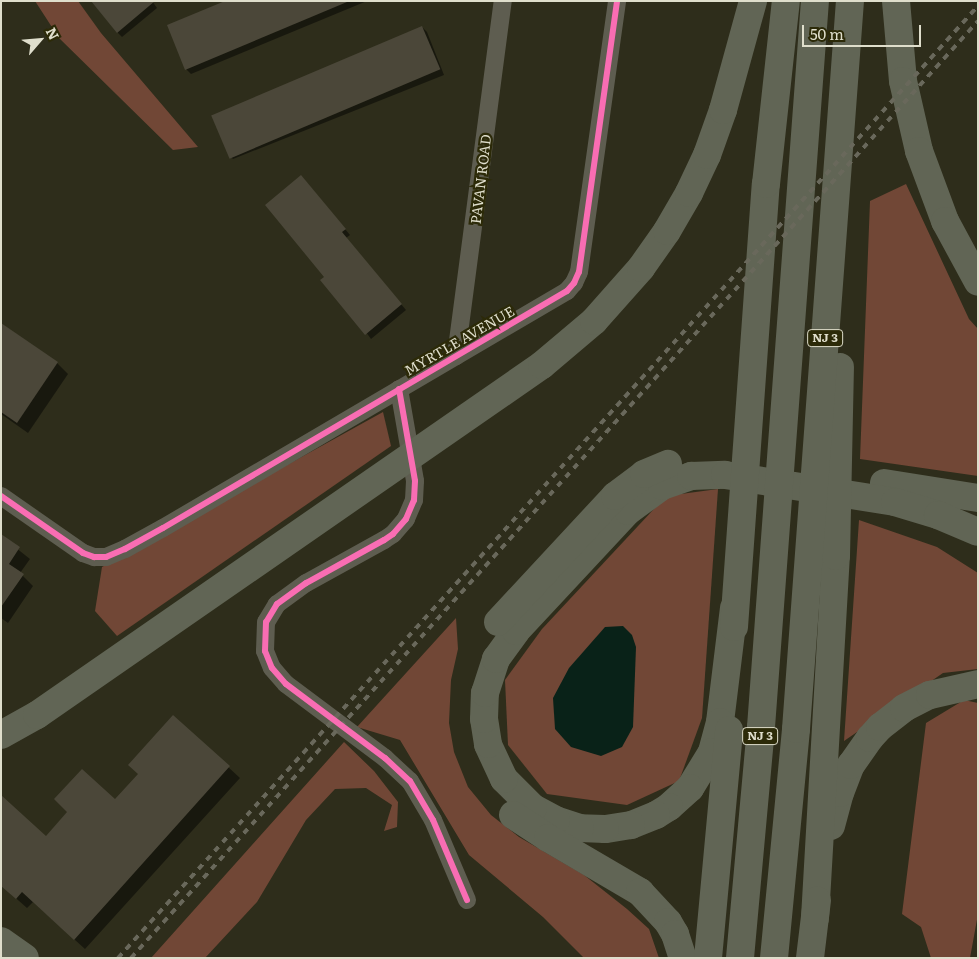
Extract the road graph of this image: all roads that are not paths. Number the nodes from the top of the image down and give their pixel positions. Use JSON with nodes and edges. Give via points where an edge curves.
{"nodes":[{"id":1,"x":503,"y":1,"type":"edge"},
{"id":2,"x":617,"y":1,"type":"edge"},
{"id":3,"x":753,"y":1,"type":"edge"},
{"id":4,"x":786,"y":1,"type":"edge"},
{"id":5,"x":815,"y":1,"type":"edge"},
{"id":6,"x":850,"y":1,"type":"edge"},
{"id":7,"x":896,"y":1,"type":"edge"},
{"id":8,"x":978,"y":282,"type":"edge"},
{"id":9,"x":456,"y":356,"type":"junction"},
{"id":10,"x":399,"y":389,"type":"junction"},
{"id":11,"x":1,"y":496,"type":"edge"},
{"id":12,"x":975,"y":497,"type":"edge"},
{"id":13,"x":824,"y":520,"type":"junction"},
{"id":14,"x":978,"y":532,"type":"edge"},
{"id":15,"x":734,"y":608,"type":"junction"},
{"id":16,"x":978,"y":684,"type":"edge"},
{"id":17,"x":1,"y":734,"type":"edge"},
{"id":18,"x":467,"y":900,"type":"dead end"},
{"id":19,"x":815,"y":918,"type":"junction"},
{"id":20,"x":1,"y":942,"type":"edge"},
{"id":21,"x":25,"y":958,"type":"edge"},
{"id":22,"x":683,"y":958,"type":"edge"},
{"id":23,"x":708,"y":958,"type":"edge"},
{"id":24,"x":740,"y":958,"type":"edge"},
{"id":25,"x":774,"y":958,"type":"edge"},
{"id":26,"x":810,"y":958,"type":"edge"}],
"edges":[{"from":1,"to":9,"type":"street","name":"PAVAN ROAD"},
{"from":2,"to":9,"type":"street","name":"MYRTLE AVENUE","via":[[579,272],[574,283],[550,302]]},
{"from":3,"to":17,"type":"highway","via":[[723,110],[689,193],[655,249],[594,321],[560,352],[37,716]]},
{"from":4,"to":15,"type":"highway","via":[[766,184]]},
{"from":5,"to":24,"type":"highway","number":"NJ 3","via":[[759,756]]},
{"from":6,"to":13,"type":"highway","number":"NJ 3","via":[[833,236]]},
{"from":7,"to":8,"type":"highway","via":[[900,61],[912,124],[945,221]]},
{"from":9,"to":10,"type":"street","name":"MYRTLE AVENUE"},
{"from":10,"to":11,"type":"street","name":"MYRTLE AVENUE","via":[[163,528],[106,557],[83,553]]},
{"from":10,"to":18,"type":"street","via":[[414,471],[414,500],[406,519],[384,540],[306,583],[277,604],[266,622],[265,651],[272,668],[286,684],[385,758],[410,781],[434,820]]},
{"from":12,"to":22,"type":"highway","via":[[727,458],[677,461],[644,474],[615,496],[486,638],[470,677],[465,719],[470,748],[489,789],[522,822],[640,892],[668,922]]},
{"from":13,"to":19,"type":"highway"},
{"from":13,"to":25,"type":"highway","number":"NJ 3","via":[[796,729]]},
{"from":14,"to":15,"type":"highway","via":[[895,502],[744,478],[702,475],[662,486],[624,515],[516,631],[496,659],[485,693],[484,719],[490,750],[504,779],[533,808],[580,828],[631,825],[669,807],[690,788],[712,752],[720,722]]},
{"from":15,"to":23,"type":"highway","via":[[730,724]]},
{"from":16,"to":19,"type":"highway","via":[[944,690],[916,701],[880,726],[860,750],[844,780],[834,814],[821,871]]},
{"from":19,"to":26,"type":"highway"},
{"from":20,"to":21,"type":"highway"}]}
